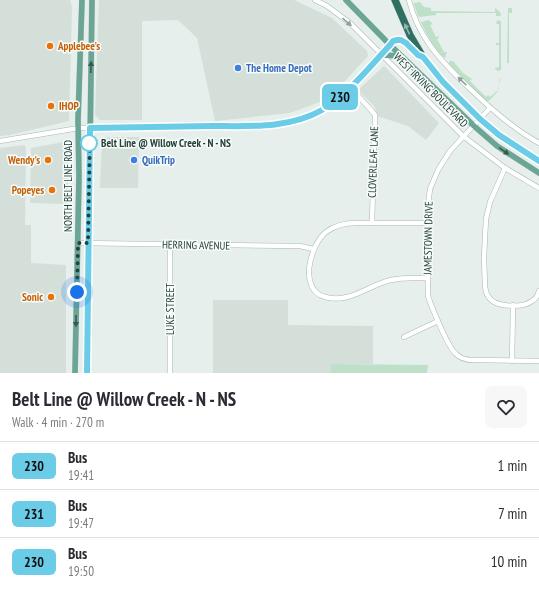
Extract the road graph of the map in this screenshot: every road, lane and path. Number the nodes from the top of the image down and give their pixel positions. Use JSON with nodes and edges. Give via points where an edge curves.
{"nodes":[{"id":1,"x":82,"y":0,"type":"edge"},
{"id":2,"x":92,"y":0,"type":"edge"},
{"id":3,"x":315,"y":0,"type":"edge"},
{"id":4,"x":346,"y":0,"type":"edge"},
{"id":5,"x":395,"y":0,"type":"edge"},
{"id":6,"x":410,"y":0,"type":"edge"},
{"id":7,"x":390,"y":45,"type":"junction"},
{"id":8,"x":381,"y":55,"type":"junction"},
{"id":9,"x":402,"y":57,"type":"junction"},
{"id":10,"x":423,"y":57,"type":"junction"},
{"id":11,"x":350,"y":87,"type":"junction"},
{"id":12,"x":490,"y":108,"type":"junction"},
{"id":13,"x":480,"y":119,"type":"junction"},
{"id":14,"x":474,"y":126,"type":"junction"},
{"id":15,"x":79,"y":128,"type":"junction"},
{"id":16,"x":90,"y":128,"type":"junction"},
{"id":17,"x":463,"y":136,"type":"junction"},
{"id":18,"x":0,"y":142,"type":"edge"},
{"id":19,"x":539,"y":143,"type":"edge"},
{"id":20,"x":539,"y":161,"type":"edge"},
{"id":21,"x":505,"y":168,"type":"junction"},
{"id":22,"x":539,"y":173,"type":"edge"},
{"id":23,"x":539,"y":188,"type":"edge"},
{"id":24,"x":372,"y":223,"type":"junction"},
{"id":25,"x":427,"y":223,"type":"junction"},
{"id":26,"x":78,"y":243,"type":"junction"},
{"id":27,"x":88,"y":243,"type":"junction"},
{"id":28,"x":170,"y":245,"type":"junction"},
{"id":29,"x":313,"y":249,"type":"junction"},
{"id":30,"x":428,"y":278,"type":"junction"},
{"id":31,"x":539,"y":291,"type":"edge"},
{"id":32,"x":512,"y":305,"type":"junction"},
{"id":33,"x":438,"y":321,"type":"junction"},
{"id":34,"x":404,"y":337,"type":"dead end"},
{"id":35,"x":512,"y":361,"type":"junction"},
{"id":36,"x":539,"y":361,"type":"edge"},
{"id":37,"x":75,"y":373,"type":"edge"},
{"id":38,"x":87,"y":373,"type":"edge"},
{"id":39,"x":170,"y":373,"type":"edge"}],
"edges":[{"from":1,"to":15,"type":"main road","name":"NORTH BELT LINE ROAD"},
{"from":16,"to":2,"type":"main road","name":"NORTH BELT LINE ROAD","one_way":true},
{"from":3,"to":8,"type":"street","name":"WEST IRVING BOULEVARD","one_way":true,"via":[[350,23]]},
{"from":4,"to":7,"type":"main road","name":"WEST IRVING BOULEVARD"},
{"from":10,"to":5,"type":"highway","one_way":true},
{"from":12,"to":6,"type":"street","one_way":true,"via":[[433,50],[415,18]]},
{"from":7,"to":8,"type":"street"},
{"from":7,"to":9,"type":"main road","name":"WEST IRVING BOULEVARD"},
{"from":7,"to":10,"type":"main road","name":"WEST IRVING BOULEVARD","via":[[393,41],[401,40]]},
{"from":8,"to":9,"type":"main road"},
{"from":8,"to":11,"type":"street"},
{"from":8,"to":17,"type":"street","name":"WEST IRVING BOULEVARD"},
{"from":9,"to":14,"type":"main road","name":"WEST IRVING BOULEVARD"},
{"from":10,"to":13,"type":"main road","name":"WEST IRVING BOULEVARD","via":[[443,82]]},
{"from":11,"to":16,"type":"street","via":[[322,110],[284,124]]},
{"from":11,"to":24,"type":"street","name":"CLOVERLEAF LANE","via":[[374,115]]},
{"from":12,"to":13,"type":"street","name":"JAMESTOWN DRIVE"},
{"from":12,"to":19,"type":"street"},
{"from":13,"to":14,"type":"street","name":"JAMESTOWN DRIVE"},
{"from":13,"to":20,"type":"main road","name":"WEST IRVING BOULEVARD","via":[[499,135]]},
{"from":14,"to":17,"type":"street","name":"JAMESTOWN DRIVE"},
{"from":14,"to":22,"type":"main road","name":"WEST IRVING BOULEVARD","one_way":true,"via":[[503,151]]},
{"from":15,"to":16,"type":"street"},
{"from":15,"to":18,"type":"street"},
{"from":15,"to":26,"type":"main road","name":"NORTH BELT LINE ROAD"},
{"from":16,"to":27,"type":"main road","name":"NORTH BELT LINE ROAD"},
{"from":17,"to":21,"type":"street","name":"WEST IRVING BOULEVARD"},
{"from":17,"to":25,"type":"street","name":"JAMESTOWN DRIVE","via":[[442,162],[433,182],[428,199]]},
{"from":21,"to":23,"type":"street","name":"WEST IRVING BOULEVARD"},
{"from":21,"to":32,"type":"street","via":[[490,202],[486,219],[485,287],[488,297],[494,302]]},
{"from":24,"to":25,"type":"street"},
{"from":24,"to":29,"type":"street","via":[[347,223],[332,228],[322,236]]},
{"from":25,"to":30,"type":"street","name":"JAMESTOWN DRIVE"},
{"from":26,"to":27,"type":"street","name":"HERRING AVENUE"},
{"from":26,"to":37,"type":"main road","name":"NORTH BELT LINE ROAD","one_way":true},
{"from":27,"to":28,"type":"street","name":"HERRING AVENUE"},
{"from":27,"to":38,"type":"main road","name":"NORTH BELT LINE ROAD"},
{"from":28,"to":29,"type":"street","name":"HERRING AVENUE","via":[[300,246]]},
{"from":28,"to":39,"type":"street","name":"LUKE STREET"},
{"from":29,"to":30,"type":"street","via":[[310,281],[315,291],[326,297],[352,296],[391,280]]},
{"from":30,"to":33,"type":"street","name":"JAMESTOWN DRIVE","via":[[428,296]]},
{"from":31,"to":32,"type":"street","via":[[531,302]]},
{"from":32,"to":35,"type":"street"},
{"from":33,"to":34,"type":"street"},
{"from":33,"to":35,"type":"street","name":"JAMESTOWN DRIVE","via":[[452,350],[460,357]]},
{"from":35,"to":36,"type":"street"}]}
